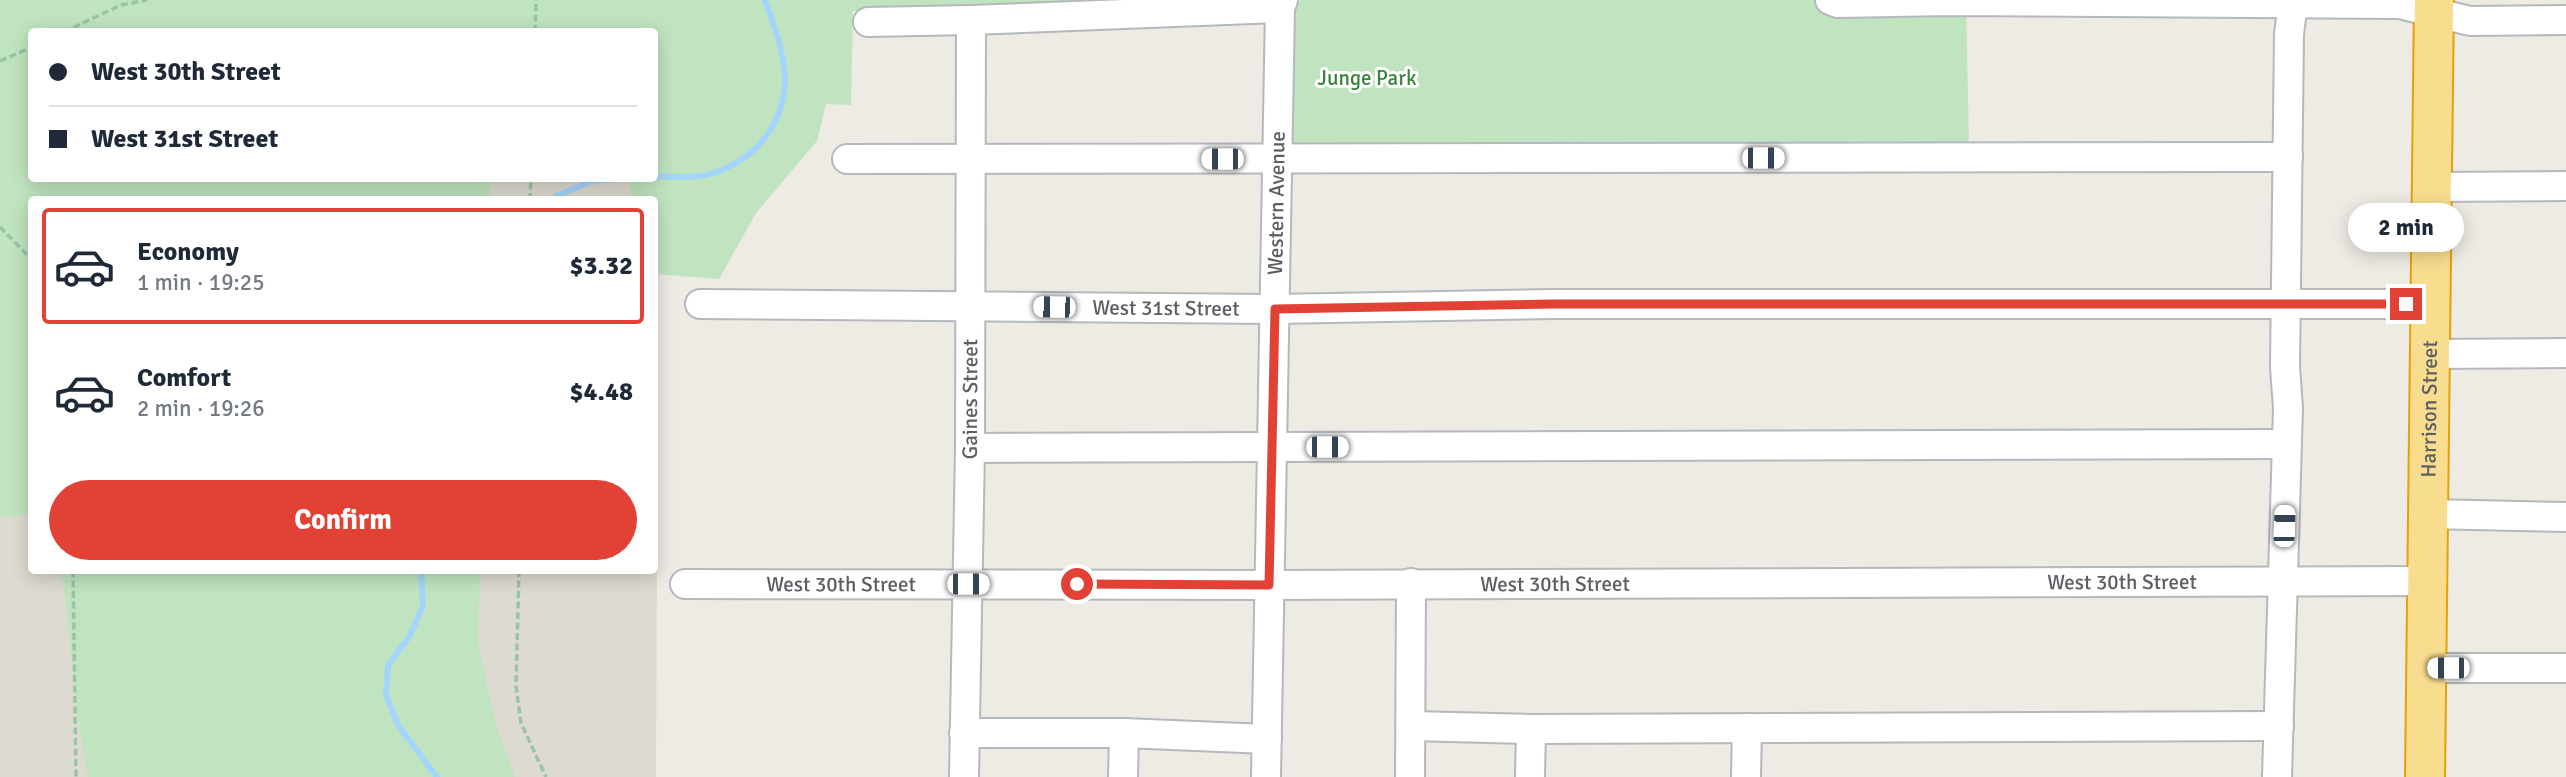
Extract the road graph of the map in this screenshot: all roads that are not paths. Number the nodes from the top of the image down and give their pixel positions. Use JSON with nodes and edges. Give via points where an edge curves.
{"nodes":[{"id":1,"x":1830,"y":0,"type":"edge"},
{"id":2,"x":1948,"y":1,"type":"edge"},
{"id":3,"x":2293,"y":2,"type":"junction"},
{"id":4,"x":1282,"y":4,"type":"edge"},
{"id":5,"x":2433,"y":6,"type":"edge"},
{"id":6,"x":971,"y":20,"type":"junction"},
{"id":7,"x":2566,"y":20,"type":"edge"},
{"id":8,"x":868,"y":22,"type":"dead end"},
{"id":9,"x":2288,"y":157,"type":"junction"},
{"id":10,"x":1277,"y":158,"type":"junction"},
{"id":11,"x":846,"y":159,"type":"dead end"},
{"id":12,"x":971,"y":160,"type":"junction"},
{"id":13,"x":2566,"y":186,"type":"edge"},
{"id":14,"x":2431,"y":187,"type":"junction"},
{"id":15,"x":700,"y":304,"type":"dead end"},
{"id":16,"x":2286,"y":304,"type":"junction"},
{"id":17,"x":2430,"y":304,"type":"junction"},
{"id":18,"x":971,"y":306,"type":"junction"},
{"id":19,"x":1275,"y":309,"type":"junction"},
{"id":20,"x":2566,"y":353,"type":"edge"},
{"id":21,"x":2429,"y":354,"type":"junction"},
{"id":22,"x":2287,"y":444,"type":"junction"},
{"id":23,"x":970,"y":448,"type":"junction"},
{"id":24,"x":1272,"y":448,"type":"junction"},
{"id":25,"x":2427,"y":514,"type":"junction"},
{"id":26,"x":2566,"y":517,"type":"edge"},
{"id":27,"x":2283,"y":580,"type":"junction"},
{"id":28,"x":2426,"y":581,"type":"junction"},
{"id":29,"x":1411,"y":583,"type":"junction"},
{"id":30,"x":685,"y":584,"type":"dead end"},
{"id":31,"x":968,"y":584,"type":"junction"},
{"id":32,"x":1269,"y":585,"type":"junction"},
{"id":33,"x":2424,"y":668,"type":"junction"},
{"id":34,"x":2566,"y":668,"type":"edge"},
{"id":35,"x":1411,"y":726,"type":"junction"},
{"id":36,"x":2279,"y":726,"type":"junction"},
{"id":37,"x":1747,"y":728,"type":"junction"},
{"id":38,"x":1531,"y":729,"type":"junction"},
{"id":39,"x":964,"y":733,"type":"junction"},
{"id":40,"x":1124,"y":733,"type":"junction"},
{"id":41,"x":1267,"y":739,"type":"junction"},
{"id":42,"x":964,"y":777,"type":"edge"},
{"id":43,"x":1123,"y":777,"type":"edge"},
{"id":44,"x":1266,"y":777,"type":"edge"},
{"id":45,"x":1410,"y":777,"type":"edge"},
{"id":46,"x":1530,"y":777,"type":"edge"},
{"id":47,"x":1746,"y":777,"type":"edge"},
{"id":48,"x":2277,"y":777,"type":"edge"},
{"id":49,"x":2425,"y":777,"type":"edge"}],
"edges":[{"from":1,"to":2,"type":"street","via":[[1837,4]]},
{"from":2,"to":3,"type":"street"},
{"from":3,"to":5,"type":"street"},
{"from":3,"to":9,"type":"street"},
{"from":4,"to":6,"type":"street"},
{"from":4,"to":10,"type":"street","name":"Western Avenue"},
{"from":5,"to":7,"type":"street","via":[[2470,21]]},
{"from":5,"to":14,"type":"highway","name":"Harrison Street"},
{"from":6,"to":8,"type":"street"},
{"from":6,"to":12,"type":"street","name":"Gaines Street"},
{"from":9,"to":10,"type":"street"},
{"from":9,"to":16,"type":"street"},
{"from":10,"to":12,"type":"street"},
{"from":10,"to":19,"type":"street","name":"Western Avenue"},
{"from":11,"to":12,"type":"street"},
{"from":12,"to":18,"type":"street","name":"Gaines Street"},
{"from":13,"to":14,"type":"street"},
{"from":14,"to":17,"type":"highway","name":"Harrison Street"},
{"from":15,"to":18,"type":"street","name":"West 31st Street"},
{"from":16,"to":17,"type":"street","name":"West 31st Street"},
{"from":16,"to":19,"type":"street","name":"West 31st Street","via":[[1553,304]]},
{"from":16,"to":22,"type":"street"},
{"from":17,"to":21,"type":"highway","name":"Harrison Street"},
{"from":18,"to":19,"type":"street","name":"West 31st Street"},
{"from":18,"to":23,"type":"street","name":"Gaines Street"},
{"from":19,"to":24,"type":"street","name":"Western Avenue"},
{"from":20,"to":21,"type":"street"},
{"from":21,"to":25,"type":"highway","name":"Harrison Street"},
{"from":22,"to":24,"type":"street"},
{"from":22,"to":27,"type":"street"},
{"from":23,"to":24,"type":"street"},
{"from":23,"to":31,"type":"street","name":"Gaines Street"},
{"from":24,"to":32,"type":"street","name":"Western Avenue"},
{"from":25,"to":26,"type":"street"},
{"from":25,"to":28,"type":"highway","name":"Harrison Street"},
{"from":27,"to":28,"type":"street","name":"West 30th Street"},
{"from":27,"to":29,"type":"street","name":"West 30th Street"},
{"from":27,"to":36,"type":"street"},
{"from":28,"to":33,"type":"highway","name":"Harrison Street"},
{"from":29,"to":32,"type":"street","name":"West 30th Street"},
{"from":29,"to":35,"type":"street"},
{"from":30,"to":31,"type":"street","name":"West 30th Street"},
{"from":31,"to":32,"type":"street","name":"West 30th Street"},
{"from":31,"to":39,"type":"street","name":"Gaines Street"},
{"from":32,"to":41,"type":"street","name":"Western Avenue"},
{"from":33,"to":34,"type":"street"},
{"from":33,"to":49,"type":"highway","name":"Harrison Street"},
{"from":35,"to":38,"type":"street"},
{"from":35,"to":45,"type":"street"},
{"from":36,"to":37,"type":"street"},
{"from":36,"to":48,"type":"street"},
{"from":37,"to":38,"type":"street"},
{"from":37,"to":47,"type":"street"},
{"from":38,"to":46,"type":"street"},
{"from":39,"to":40,"type":"street"},
{"from":39,"to":42,"type":"street","name":"Gaines Street"},
{"from":40,"to":41,"type":"street"},
{"from":40,"to":43,"type":"street"},
{"from":41,"to":44,"type":"street","name":"Western Avenue"}]}
